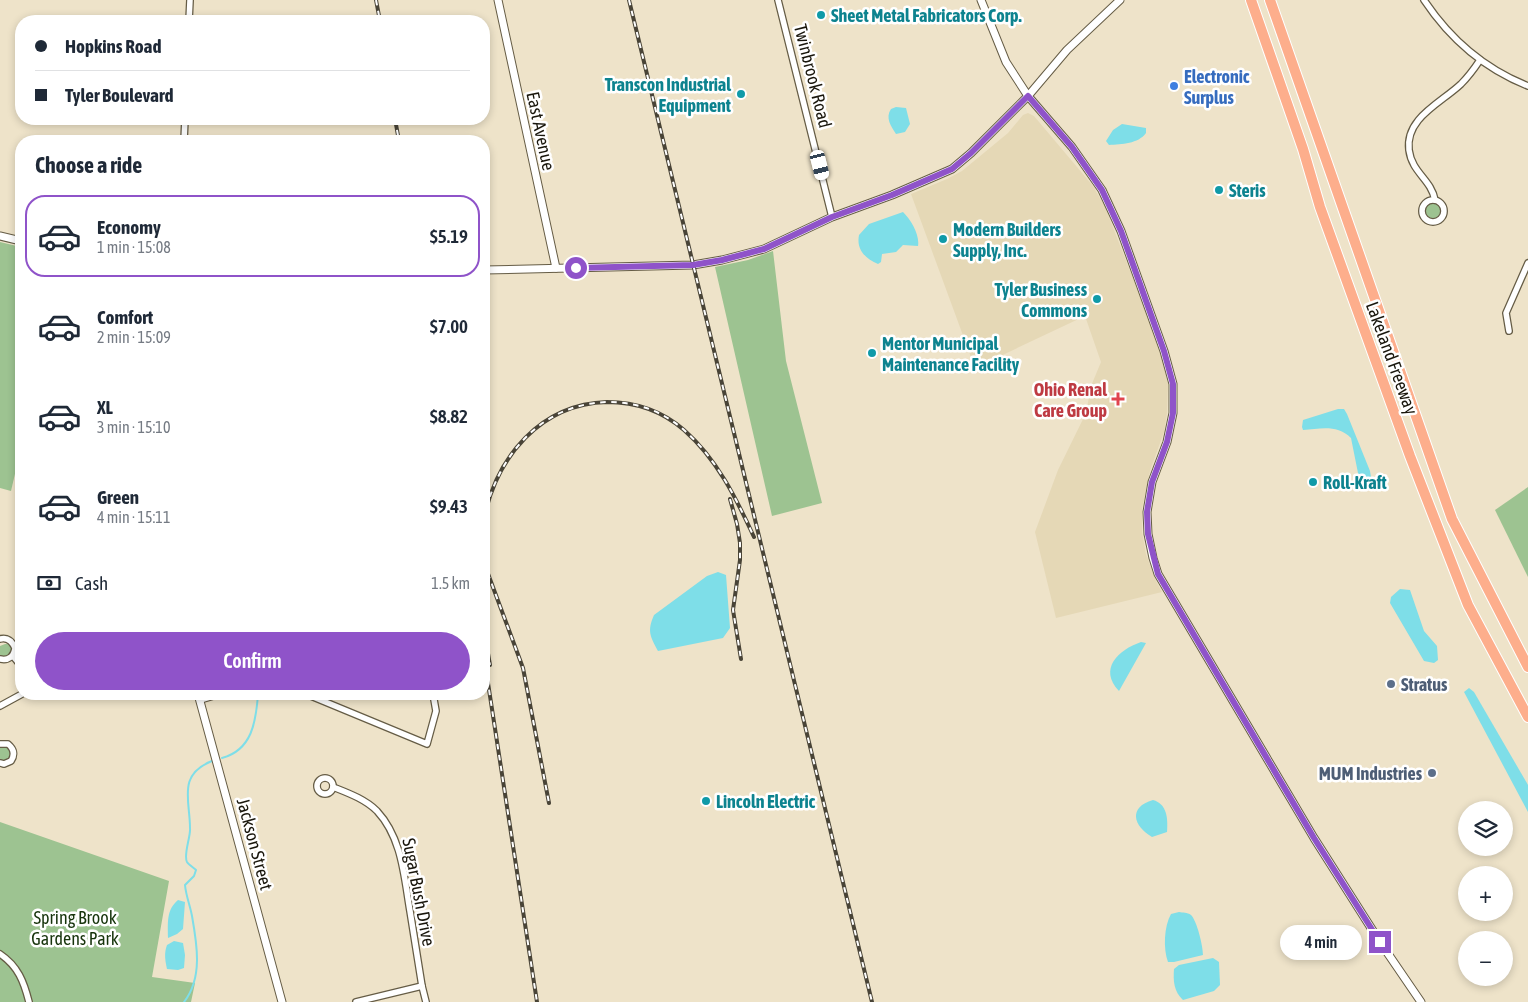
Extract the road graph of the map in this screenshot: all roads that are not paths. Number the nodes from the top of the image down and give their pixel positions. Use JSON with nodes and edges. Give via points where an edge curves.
{"nodes":[{"id":1,"x":190,"y":0,"type":"edge"},
{"id":2,"x":498,"y":0,"type":"edge"},
{"id":3,"x":778,"y":0,"type":"edge"},
{"id":4,"x":981,"y":0,"type":"edge"},
{"id":5,"x":1120,"y":0,"type":"edge"},
{"id":6,"x":1251,"y":0,"type":"edge"},
{"id":7,"x":1270,"y":0,"type":"edge"},
{"id":8,"x":1424,"y":0,"type":"edge"},
{"id":9,"x":189,"y":15,"type":"edge"},
{"id":10,"x":1480,"y":60,"type":"junction"},
{"id":11,"x":1528,"y":86,"type":"edge"},
{"id":12,"x":1028,"y":96,"type":"junction"},
{"id":13,"x":1435,"y":200,"type":"dead end"},
{"id":14,"x":832,"y":217,"type":"junction"},
{"id":15,"x":0,"y":236,"type":"edge"},
{"id":16,"x":15,"y":240,"type":"edge"},
{"id":17,"x":1528,"y":263,"type":"edge"},
{"id":18,"x":556,"y":268,"type":"junction"},
{"id":19,"x":490,"y":270,"type":"edge"},
{"id":20,"x":1509,"y":331,"type":"dead end"},
{"id":21,"x":0,"y":639,"type":"edge"},
{"id":22,"x":13,"y":656,"type":"junction"},
{"id":23,"x":15,"y":658,"type":"edge"},
{"id":24,"x":0,"y":660,"type":"edge"},
{"id":25,"x":1528,"y":667,"type":"edge"},
{"id":26,"x":15,"y":698,"type":"edge"},
{"id":27,"x":200,"y":700,"type":"edge"},
{"id":28,"x":321,"y":700,"type":"edge"},
{"id":29,"x":434,"y":700,"type":"edge"},
{"id":30,"x":0,"y":706,"type":"edge"},
{"id":31,"x":1528,"y":717,"type":"edge"},
{"id":32,"x":0,"y":744,"type":"edge"},
{"id":33,"x":0,"y":763,"type":"edge"},
{"id":34,"x":333,"y":787,"type":"dead end"},
{"id":35,"x":0,"y":954,"type":"edge"},
{"id":36,"x":422,"y":986,"type":"junction"},
{"id":37,"x":29,"y":1002,"type":"edge"},
{"id":38,"x":282,"y":1002,"type":"edge"},
{"id":39,"x":356,"y":1002,"type":"edge"},
{"id":40,"x":426,"y":1002,"type":"edge"},
{"id":41,"x":1422,"y":1002,"type":"edge"}],
"edges":[{"from":1,"to":9,"type":"street"},
{"from":2,"to":18,"type":"street","name":"East Avenue"},
{"from":3,"to":14,"type":"street","name":"Twinbrook Road"},
{"from":4,"to":12,"type":"street","via":[[1006,62]]},
{"from":5,"to":12,"type":"street","via":[[1066,50]]},
{"from":6,"to":31,"type":"highway","name":"Lakeland Freeway","via":[[1320,207],[1410,456],[1468,605]]},
{"from":7,"to":25,"type":"highway","name":"Lakeland Freeway","via":[[1452,519]]},
{"from":8,"to":10,"type":"street","via":[[1449,34]]},
{"from":10,"to":11,"type":"street"},
{"from":10,"to":13,"type":"street","via":[[1460,85],[1424,114],[1412,130],[1409,143],[1412,162],[1430,185]]},
{"from":12,"to":14,"type":"street","via":[[952,169]]},
{"from":12,"to":41,"type":"street","via":[[1072,147],[1102,190],[1121,231],[1173,384],[1173,413],[1167,442],[1152,482],[1147,512],[1148,534],[1158,574],[1314,838]]},
{"from":14,"to":18,"type":"street","via":[[764,249],[722,260],[693,265]]},
{"from":15,"to":16,"type":"street"},
{"from":17,"to":20,"type":"street","via":[[1506,314]]},
{"from":18,"to":19,"type":"street"},
{"from":21,"to":22,"type":"street","via":[[6,638],[13,643]]},
{"from":22,"to":23,"type":"street"},
{"from":22,"to":24,"type":"street"},
{"from":26,"to":30,"type":"street"},
{"from":27,"to":38,"type":"street","name":"Jackson Street"},
{"from":28,"to":29,"type":"street","via":[[427,744],[436,711]]},
{"from":32,"to":33,"type":"street","via":[[8,744],[14,754],[8,763]]},
{"from":34,"to":36,"type":"street","name":"Sugar Bush Drive","via":[[370,805],[394,836],[402,860]]},
{"from":35,"to":37,"type":"street","via":[[19,972]]},
{"from":36,"to":39,"type":"street"},
{"from":36,"to":40,"type":"street","name":"Sugar Bush Drive"}]}
